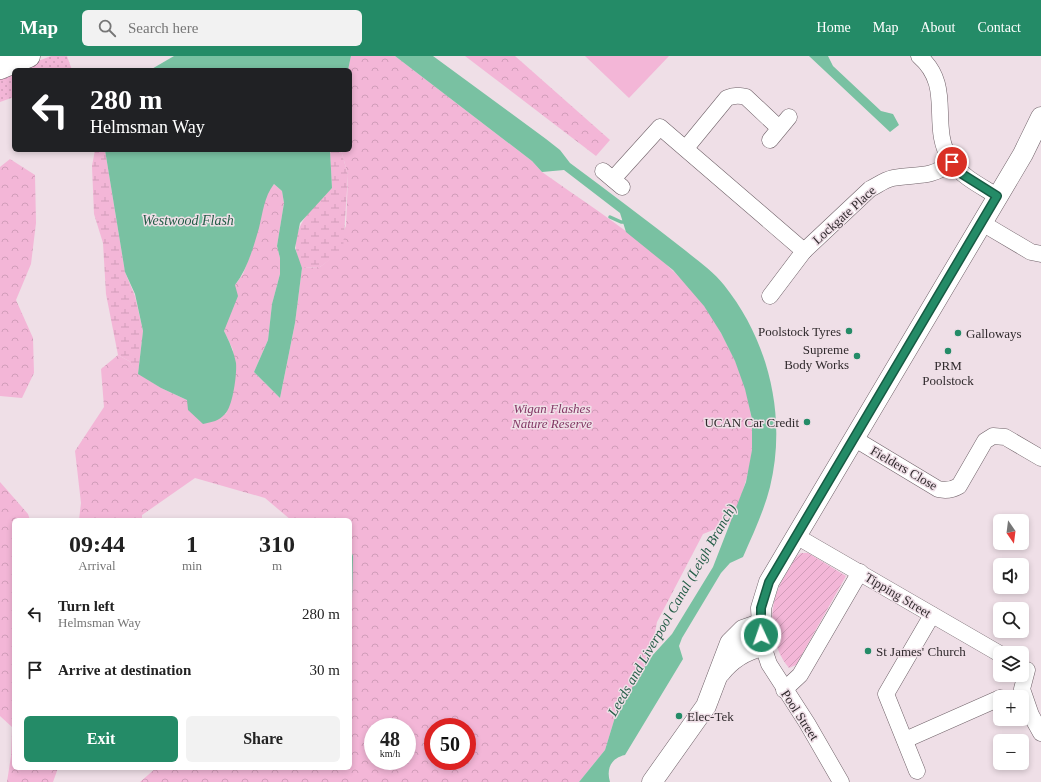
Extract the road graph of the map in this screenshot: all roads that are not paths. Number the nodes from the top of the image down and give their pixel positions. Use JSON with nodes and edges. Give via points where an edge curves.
{"nodes":[{"id":1,"x":29,"y":56,"type":"edge"},
{"id":2,"x":919,"y":56,"type":"edge"},
{"id":3,"x":0,"y":68,"type":"edge"},
{"id":4,"x":1041,"y":117,"type":"edge"},
{"id":5,"x":779,"y":128,"type":"dead end"},
{"id":6,"x":686,"y":148,"type":"junction"},
{"id":7,"x":952,"y":162,"type":"junction"},
{"id":8,"x":613,"y":179,"type":"dead end"},
{"id":9,"x":997,"y":196,"type":"junction"},
{"id":10,"x":982,"y":223,"type":"junction"},
{"id":11,"x":804,"y":251,"type":"junction"},
{"id":12,"x":1041,"y":254,"type":"edge"},
{"id":13,"x":770,"y":296,"type":"dead end"},
{"id":14,"x":855,"y":439,"type":"junction"},
{"id":15,"x":1041,"y":458,"type":"edge"},
{"id":16,"x":796,"y":536,"type":"junction"},
{"id":17,"x":860,"y":572,"type":"junction"},
{"id":18,"x":932,"y":615,"type":"junction"},
{"id":19,"x":760,"y":624,"type":"junction"},
{"id":20,"x":763,"y":646,"type":"junction"},
{"id":21,"x":993,"y":650,"type":"edge"},
{"id":22,"x":1030,"y":670,"type":"edge"},
{"id":23,"x":720,"y":673,"type":"junction"},
{"id":24,"x":784,"y":690,"type":"junction"},
{"id":25,"x":993,"y":701,"type":"edge"},
{"id":26,"x":1041,"y":733,"type":"edge"},
{"id":27,"x":905,"y":740,"type":"junction"},
{"id":28,"x":917,"y":771,"type":"dead end"},
{"id":29,"x":652,"y":782,"type":"edge"},
{"id":30,"x":841,"y":782,"type":"edge"}],
"edges":[{"from":1,"to":3,"type":"highway"},
{"from":2,"to":7,"type":"street","via":[[933,71],[937,81],[943,142]]},
{"from":4,"to":9,"type":"main road","via":[[1023,154]]},
{"from":5,"to":6,"type":"street","via":[[746,97],[732,96],[727,98]]},
{"from":6,"to":8,"type":"street","name":"Lockgate Place","via":[[655,122]]},
{"from":6,"to":11,"type":"street","name":"Lockgate Place"},
{"from":7,"to":9,"type":"street","via":[[962,174]]},
{"from":7,"to":11,"type":"street","name":"Lockgate Place","via":[[933,174],[883,181]]},
{"from":9,"to":10,"type":"main road"},
{"from":10,"to":12,"type":"street","via":[[1031,252]]},
{"from":10,"to":14,"type":"main road"},
{"from":11,"to":13,"type":"street","name":"Lockgate Place"},
{"from":14,"to":15,"type":"street","name":"Fielders Close","via":[[944,490],[959,486],[985,441],[993,436],[1005,437]]},
{"from":14,"to":16,"type":"main road"},
{"from":16,"to":17,"type":"street","name":"Tipping Street"},
{"from":16,"to":19,"type":"main road","via":[[765,590]]},
{"from":17,"to":18,"type":"street","name":"Tipping Street"},
{"from":17,"to":24,"type":"street","via":[[800,675]]},
{"from":18,"to":21,"type":"street","name":"Tipping Street"},
{"from":18,"to":27,"type":"street","via":[[886,694]]},
{"from":19,"to":20,"type":"main road"},
{"from":19,"to":23,"type":"main road","via":[[742,630],[730,643]]},
{"from":20,"to":23,"type":"main road","via":[[748,650],[733,659]]},
{"from":20,"to":24,"type":"street","name":"Pool Street","via":[[768,664]]},
{"from":22,"to":26,"type":"street","via":[[1022,689],[1031,715]]},
{"from":23,"to":29,"type":"main road","via":[[699,717]]},
{"from":24,"to":30,"type":"street","name":"Pool Street"},
{"from":25,"to":27,"type":"street"},
{"from":27,"to":28,"type":"street"}]}
